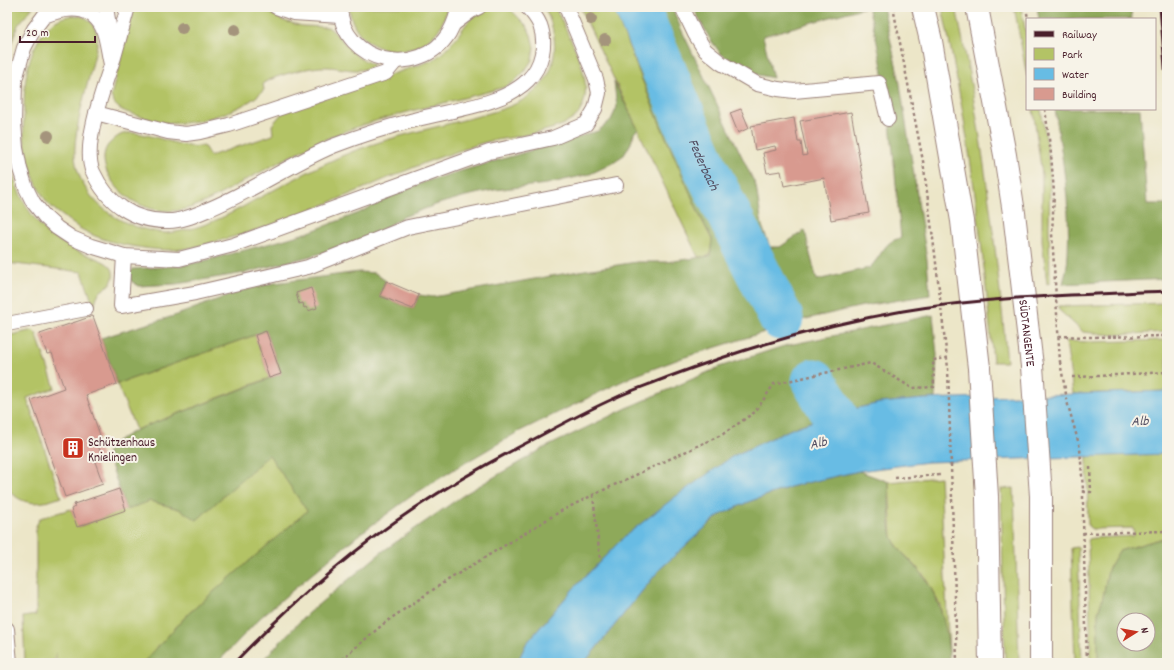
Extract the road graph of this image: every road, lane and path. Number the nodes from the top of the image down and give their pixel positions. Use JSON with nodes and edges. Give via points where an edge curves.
{"nodes":[{"id":1,"x":106,"y":7,"type":"edge"},
{"id":2,"x":121,"y":7,"type":"edge"},
{"id":3,"x":128,"y":7,"type":"edge"},
{"id":4,"x":276,"y":7,"type":"edge"},
{"id":5,"x":458,"y":7,"type":"edge"},
{"id":6,"x":479,"y":7,"type":"edge"},
{"id":7,"x":527,"y":7,"type":"edge"},
{"id":8,"x":566,"y":7,"type":"edge"},
{"id":9,"x":682,"y":7,"type":"edge"},
{"id":10,"x":893,"y":7,"type":"edge"},
{"id":11,"x":923,"y":7,"type":"edge"},
{"id":12,"x":977,"y":7,"type":"edge"},
{"id":13,"x":1026,"y":7,"type":"edge"},
{"id":14,"x":48,"y":11,"type":"edge"},
{"id":15,"x":341,"y":12,"type":"edge"},
{"id":16,"x":1028,"y":18,"type":"edge"},
{"id":17,"x":455,"y":23,"type":"junction"},
{"id":18,"x":122,"y":29,"type":"junction"},
{"id":19,"x":396,"y":61,"type":"junction"},
{"id":20,"x":111,"y":64,"type":"junction"},
{"id":21,"x":1045,"y":110,"type":"edge"},
{"id":22,"x":96,"y":113,"type":"junction"},
{"id":23,"x":888,"y":119,"type":"dead end"},
{"id":24,"x":616,"y":185,"type":"dead end"},
{"id":25,"x":124,"y":256,"type":"junction"},
{"id":26,"x":86,"y":309,"type":"dead end"},
{"id":27,"x":7,"y":324,"type":"edge"},
{"id":28,"x":1059,"y":336,"type":"junction"},
{"id":29,"x":1165,"y":336,"type":"edge"},
{"id":30,"x":1167,"y":341,"type":"edge"},
{"id":31,"x":947,"y":358,"type":"junction"},
{"id":32,"x":1167,"y":372,"type":"edge"},
{"id":33,"x":1072,"y":377,"type":"dead end"},
{"id":34,"x":1090,"y":467,"type":"dead end"},
{"id":35,"x":940,"y":475,"type":"dead end"},
{"id":36,"x":895,"y":478,"type":"dead end"},
{"id":37,"x":1083,"y":491,"type":"junction"},
{"id":38,"x":593,"y":495,"type":"junction"},
{"id":39,"x":1167,"y":531,"type":"edge"},
{"id":40,"x":1083,"y":533,"type":"junction"},
{"id":41,"x":600,"y":559,"type":"dead end"},
{"id":42,"x":7,"y":629,"type":"edge"},
{"id":43,"x":10,"y":663,"type":"edge"},
{"id":44,"x":337,"y":663,"type":"edge"},
{"id":45,"x":957,"y":663,"type":"edge"},
{"id":46,"x":990,"y":663,"type":"edge"},
{"id":47,"x":1041,"y":663,"type":"edge"},
{"id":48,"x":1087,"y":663,"type":"edge"}],
"edges":[{"from":1,"to":20,"type":"lane","via":[[111,31]]},
{"from":2,"to":18,"type":"lane"},
{"from":3,"to":18,"type":"lane"},
{"from":4,"to":15,"type":"lane","via":[[293,13]]},
{"from":5,"to":17,"type":"lane"},
{"from":6,"to":17,"type":"lane"},
{"from":7,"to":22,"type":"lane","via":[[540,25],[543,48],[535,71],[518,89],[499,98],[415,120],[332,147],[224,203],[171,221],[150,220],[124,210],[106,193],[92,170],[90,156],[90,140]]},
{"from":8,"to":25,"type":"lane","via":[[596,79],[599,93],[595,109],[586,124],[553,138],[489,152],[233,245],[179,259]]},
{"from":9,"to":23,"type":"lane","via":[[705,50],[721,63],[757,84],[794,90],[879,84]]},
{"from":10,"to":31,"type":"path","via":[[923,161]]},
{"from":11,"to":46,"type":"highway","bridge":true,"via":[[962,221],[979,368],[987,497]]},
{"from":12,"to":47,"type":"highway","name":"SÜDTANGENTE","bridge":true,"via":[[1014,213],[1032,366],[1041,496]]},
{"from":13,"to":16,"type":"path"},
{"from":14,"to":20,"type":"lane","via":[[66,9],[87,11],[94,15],[103,28]]},
{"from":14,"to":25,"type":"lane","via":[[34,28],[24,48],[15,80],[14,129],[20,169],[33,202],[57,228],[91,246]]},
{"from":15,"to":19,"type":"lane","via":[[348,32],[356,43],[382,59]]},
{"from":17,"to":19,"type":"lane","via":[[436,48],[412,60]]},
{"from":18,"to":20,"type":"lane"},
{"from":19,"to":22,"type":"lane","via":[[386,73],[229,125],[200,132],[168,132]]},
{"from":20,"to":22,"type":"lane"},
{"from":21,"to":28,"type":"path","via":[[1054,193],[1052,234]]},
{"from":24,"to":25,"type":"lane","via":[[408,227],[308,267],[121,306]]},
{"from":26,"to":27,"type":"lane"},
{"from":28,"to":29,"type":"path"},
{"from":28,"to":37,"type":"path","bridge":true,"via":[[1060,362],[1068,405],[1080,448]]},
{"from":29,"to":30,"type":"path"},
{"from":31,"to":38,"type":"path","via":[[933,360],[934,387],[912,388],[871,363],[774,384],[755,412],[723,434]]},
{"from":31,"to":45,"type":"path","bridge":true},
{"from":32,"to":33,"type":"path"},
{"from":34,"to":37,"type":"path","via":[[1091,492]]},
{"from":35,"to":36,"type":"path"},
{"from":37,"to":40,"type":"path"},
{"from":38,"to":41,"type":"path"},
{"from":38,"to":44,"type":"path","via":[[561,511],[443,583],[387,622]]},
{"from":39,"to":40,"type":"path"},
{"from":40,"to":48,"type":"path"},
{"from":42,"to":43,"type":"lane"}]}
